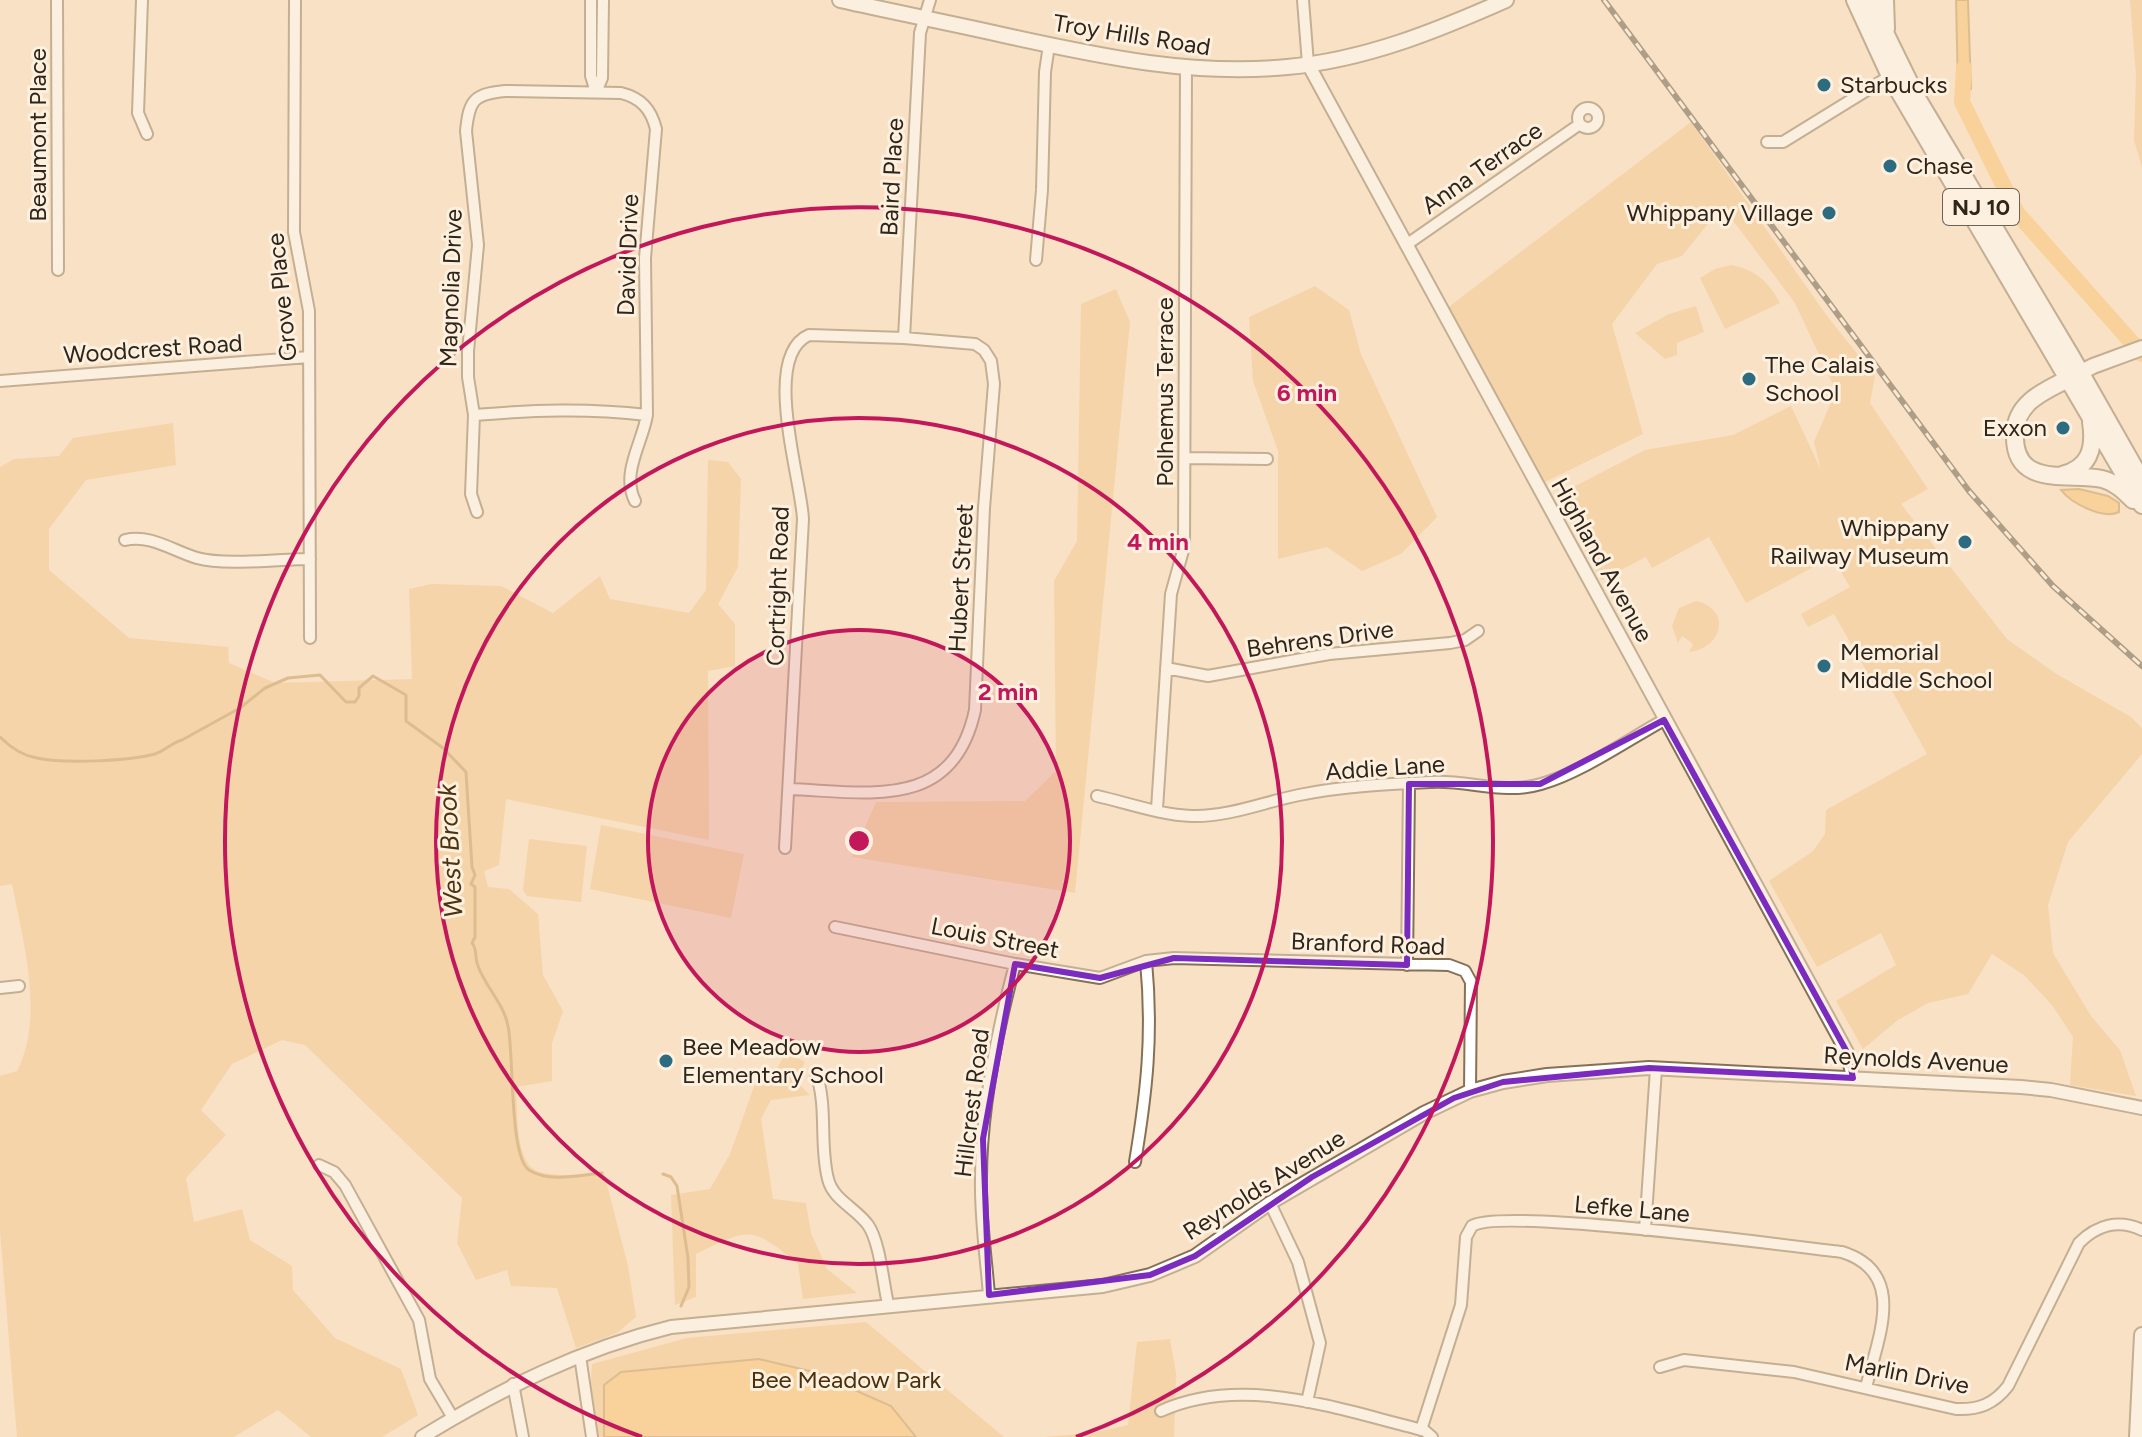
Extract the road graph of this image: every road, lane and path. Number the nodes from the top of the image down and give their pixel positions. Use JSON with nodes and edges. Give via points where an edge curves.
{"nodes":[{"id":1,"x":57,"y":0,"type":"edge"},
{"id":2,"x":142,"y":0,"type":"edge"},
{"id":3,"x":295,"y":0,"type":"edge"},
{"id":4,"x":591,"y":0,"type":"edge"},
{"id":5,"x":603,"y":0,"type":"edge"},
{"id":6,"x":840,"y":0,"type":"edge"},
{"id":7,"x":930,"y":0,"type":"edge"},
{"id":8,"x":1303,"y":0,"type":"edge"},
{"id":9,"x":1506,"y":0,"type":"edge"},
{"id":10,"x":1855,"y":0,"type":"edge"},
{"id":11,"x":1869,"y":0,"type":"edge"},
{"id":12,"x":1885,"y":0,"type":"edge"},
{"id":13,"x":925,"y":18,"type":"junction"},
{"id":14,"x":1888,"y":38,"type":"junction"},
{"id":15,"x":1049,"y":45,"type":"junction"},
{"id":16,"x":1308,"y":64,"type":"junction"},
{"id":17,"x":1186,"y":69,"type":"junction"},
{"id":18,"x":1890,"y":76,"type":"junction"},
{"id":19,"x":552,"y":92,"type":"joint"},
{"id":20,"x":596,"y":92,"type":"junction"},
{"id":21,"x":1580,"y":124,"type":"dead end"},
{"id":22,"x":147,"y":134,"type":"dead end"},
{"id":23,"x":1767,"y":142,"type":"dead end"},
{"id":24,"x":1406,"y":245,"type":"junction"},
{"id":25,"x":1036,"y":260,"type":"dead end"},
{"id":26,"x":58,"y":270,"type":"dead end"},
{"id":27,"x":904,"y":338,"type":"junction"},
{"id":28,"x":2142,"y":348,"type":"edge"},
{"id":29,"x":309,"y":357,"type":"junction"},
{"id":30,"x":2074,"y":376,"type":"junction"},
{"id":31,"x":0,"y":381,"type":"edge"},
{"id":32,"x":474,"y":415,"type":"junction"},
{"id":33,"x":647,"y":415,"type":"junction"},
{"id":34,"x":2091,"y":417,"type":"junction"},
{"id":35,"x":1185,"y":458,"type":"junction"},
{"id":36,"x":1267,"y":459,"type":"dead end"},
{"id":37,"x":2055,"y":477,"type":"junction"},
{"id":38,"x":2142,"y":481,"type":"edge"},
{"id":39,"x":635,"y":501,"type":"dead end"},
{"id":40,"x":2142,"y":508,"type":"edge"},
{"id":41,"x":477,"y":512,"type":"dead end"},
{"id":42,"x":125,"y":540,"type":"dead end"},
{"id":43,"x":310,"y":559,"type":"junction"},
{"id":44,"x":1478,"y":631,"type":"dead end"},
{"id":45,"x":310,"y":638,"type":"dead end"},
{"id":46,"x":1166,"y":668,"type":"junction"},
{"id":47,"x":1664,"y":720,"type":"junction"},
{"id":48,"x":1409,"y":784,"type":"junction"},
{"id":49,"x":789,"y":789,"type":"junction"},
{"id":50,"x":1097,"y":796,"type":"dead end"},
{"id":51,"x":1157,"y":809,"type":"junction"},
{"id":52,"x":785,"y":848,"type":"dead end"},
{"id":53,"x":835,"y":927,"type":"dead end"},
{"id":54,"x":1146,"y":961,"type":"junction"},
{"id":55,"x":1015,"y":964,"type":"junction"},
{"id":56,"x":1407,"y":965,"type":"junction"},
{"id":57,"x":19,"y":986,"type":"dead end"},
{"id":58,"x":0,"y":988,"type":"edge"},
{"id":59,"x":1656,"y":1069,"type":"junction"},
{"id":60,"x":816,"y":1073,"type":"dead end"},
{"id":61,"x":1853,"y":1078,"type":"junction"},
{"id":62,"x":1470,"y":1091,"type":"junction"},
{"id":63,"x":2142,"y":1108,"type":"edge"},
{"id":64,"x":1135,"y":1162,"type":"dead end"},
{"id":65,"x":319,"y":1165,"type":"dead end"},
{"id":66,"x":1270,"y":1203,"type":"junction"},
{"id":67,"x":1645,"y":1230,"type":"junction"},
{"id":68,"x":2142,"y":1230,"type":"edge"},
{"id":69,"x":989,"y":1295,"type":"junction"},
{"id":70,"x":888,"y":1304,"type":"junction"},
{"id":71,"x":2142,"y":1335,"type":"edge"},
{"id":72,"x":580,"y":1356,"type":"junction"},
{"id":73,"x":1660,"y":1367,"type":"dead end"},
{"id":74,"x":513,"y":1384,"type":"junction"},
{"id":75,"x":1866,"y":1388,"type":"junction"},
{"id":76,"x":1307,"y":1402,"type":"junction"},
{"id":77,"x":1161,"y":1411,"type":"dead end"},
{"id":78,"x":453,"y":1418,"type":"junction"},
{"id":79,"x":1421,"y":1430,"type":"junction"},
{"id":80,"x":422,"y":1437,"type":"edge"},
{"id":81,"x":523,"y":1437,"type":"edge"},
{"id":82,"x":592,"y":1437,"type":"edge"},
{"id":83,"x":1432,"y":1437,"type":"edge"},
{"id":84,"x":2137,"y":1437,"type":"edge"}],
"edges":[{"from":1,"to":26,"type":"street","name":"Beaumont Place"},
{"from":2,"to":22,"type":"street","via":[[138,113]]},
{"from":3,"to":29,"type":"street","name":"Grove Place","via":[[294,232],[309,311]]},
{"from":4,"to":20,"type":"street","via":[[591,76]]},
{"from":5,"to":20,"type":"street","via":[[602,78]]},
{"from":6,"to":13,"type":"main road","name":"Troy Hills Road"},
{"from":7,"to":13,"type":"street","name":"Baird Place"},
{"from":8,"to":16,"type":"street"},
{"from":9,"to":16,"type":"main road","name":"Troy Hills Road","via":[[1431,33]]},
{"from":10,"to":18,"type":"main road","number":"NJ 10"},
{"from":11,"to":14,"type":"main road","number":"NJ 10"},
{"from":12,"to":14,"type":"main road"},
{"from":13,"to":15,"type":"main road","name":"Troy Hills Road"},
{"from":13,"to":27,"type":"street","name":"Baird Place","via":[[920,33]]},
{"from":14,"to":30,"type":"main road","number":"NJ 10"},
{"from":15,"to":17,"type":"main road","name":"Troy Hills Road"},
{"from":15,"to":25,"type":"street"},
{"from":16,"to":17,"type":"main road","name":"Troy Hills Road"},
{"from":16,"to":24,"type":"street","name":"Highland Avenue"},
{"from":17,"to":35,"type":"street","name":"Polhemus Terrace"},
{"from":18,"to":23,"type":"street","via":[[1783,142]]},
{"from":18,"to":30,"type":"main road","number":"NJ 10","via":[[2046,341]]},
{"from":19,"to":20,"type":"street","name":"David Drive"},
{"from":19,"to":32,"type":"street","name":"Magnolia Drive","via":[[489,92],[472,101],[468,112],[478,245],[468,351]]},
{"from":20,"to":33,"type":"street","name":"David Drive","via":[[637,99],[650,111],[656,129],[645,258]]},
{"from":21,"to":24,"type":"street","name":"Anna Terrace"},
{"from":24,"to":47,"type":"street","name":"Highland Avenue"},
{"from":27,"to":49,"type":"street","name":"Cortright Road","via":[[809,335],[789,356],[786,422],[803,519]]},
{"from":27,"to":49,"type":"street","name":"Hubert Street","via":[[975,344],[989,356],[994,373],[970,733],[947,769],[916,787],[869,793]]},
{"from":28,"to":30,"type":"main road"},
{"from":29,"to":31,"type":"street","name":"Woodcrest Road"},
{"from":29,"to":43,"type":"street","name":"Grove Place"},
{"from":30,"to":34,"type":"main road","number":"NJ 10"},
{"from":30,"to":37,"type":"main road","via":[[2029,401],[2016,421],[2015,439],[2023,462],[2034,472]]},
{"from":30,"to":38,"type":"main road","number":"NJ 10"},
{"from":32,"to":33,"type":"street","via":[[561,409]]},
{"from":32,"to":41,"type":"street","via":[[471,494]]},
{"from":33,"to":39,"type":"street","name":"David Drive","via":[[629,479]]},
{"from":34,"to":37,"type":"main road","via":[[2094,441],[2088,458]]},
{"from":34,"to":40,"type":"main road","number":"NJ 10"},
{"from":35,"to":36,"type":"street"},
{"from":35,"to":46,"type":"street","name":"Polhemus Terrace","via":[[1184,547],[1171,594]]},
{"from":37,"to":40,"type":"main road","via":[[2102,479]]},
{"from":42,"to":43,"type":"street","via":[[138,537],[214,560]]},
{"from":43,"to":45,"type":"street","name":"Grove Place"},
{"from":44,"to":46,"type":"street","name":"Behrens Drive","via":[[1465,640],[1329,654],[1208,676]]},
{"from":46,"to":51,"type":"street","name":"Polhemus Terrace"},
{"from":47,"to":48,"type":"street","name":"Addie Lane","via":[[1540,784],[1513,789],[1450,781]]},
{"from":47,"to":61,"type":"street","name":"Highland Avenue","via":[[1848,1054]]},
{"from":48,"to":51,"type":"street","name":"Addie Lane","via":[[1310,793],[1208,816]]},
{"from":48,"to":56,"type":"street"},
{"from":49,"to":52,"type":"street","name":"Cortright Road"},
{"from":50,"to":51,"type":"street","name":"Addie Lane"},
{"from":53,"to":55,"type":"street","name":"Louis Street"},
{"from":54,"to":55,"type":"street","name":"Louis Street","via":[[1100,978]]},
{"from":54,"to":56,"type":"street","name":"Branford Road"},
{"from":54,"to":64,"type":"street","via":[[1151,1015],[1148,1072]]},
{"from":55,"to":69,"type":"street","name":"Hillcrest Road","via":[[983,1139]]},
{"from":56,"to":62,"type":"street","name":"Branford Road","via":[[1449,965],[1470,976]]},
{"from":57,"to":58,"type":"street"},
{"from":59,"to":61,"type":"street","name":"Reynolds Avenue"},
{"from":59,"to":62,"type":"street","name":"Reynolds Avenue","via":[[1547,1075]]},
{"from":59,"to":67,"type":"street"},
{"from":60,"to":70,"type":"street","via":[[827,1177],[834,1193],[871,1230]]},
{"from":61,"to":63,"type":"street","name":"Reynolds Avenue","via":[[2051,1090]]},
{"from":62,"to":66,"type":"street","name":"Reynolds Avenue"},
{"from":65,"to":78,"type":"street","via":[[345,1185],[414,1309],[430,1379]]},
{"from":66,"to":69,"type":"street","name":"Reynolds Avenue","via":[[1195,1256],[1150,1275],[1103,1286]]},
{"from":66,"to":76,"type":"street","via":[[1298,1262],[1320,1343]]},
{"from":67,"to":75,"type":"street","name":"Lefke Lane","via":[[1842,1252],[1864,1262],[1885,1297]]},
{"from":67,"to":79,"type":"street","name":"Lefke Lane","via":[[1554,1222],[1487,1221],[1472,1226],[1466,1237],[1461,1305]]},
{"from":68,"to":75,"type":"street","name":"Marlin Drive","via":[[2110,1225],[2079,1243],[2012,1380],[1991,1403],[1956,1409]]},
{"from":69,"to":70,"type":"street","name":"Reynolds Avenue"},
{"from":70,"to":72,"type":"street","name":"Reynolds Avenue","via":[[671,1327]]},
{"from":71,"to":84,"type":"main road"},
{"from":72,"to":74,"type":"street","name":"Reynolds Avenue"},
{"from":72,"to":82,"type":"street"},
{"from":73,"to":75,"type":"street","name":"Marlin Drive","via":[[1684,1360],[1794,1372]]},
{"from":74,"to":78,"type":"street","name":"Reynolds Avenue"},
{"from":74,"to":81,"type":"street"},
{"from":76,"to":77,"type":"street","via":[[1245,1396],[1184,1401]]},
{"from":76,"to":79,"type":"street"},
{"from":78,"to":80,"type":"street","name":"Reynolds Avenue"},
{"from":79,"to":83,"type":"street"}]}
